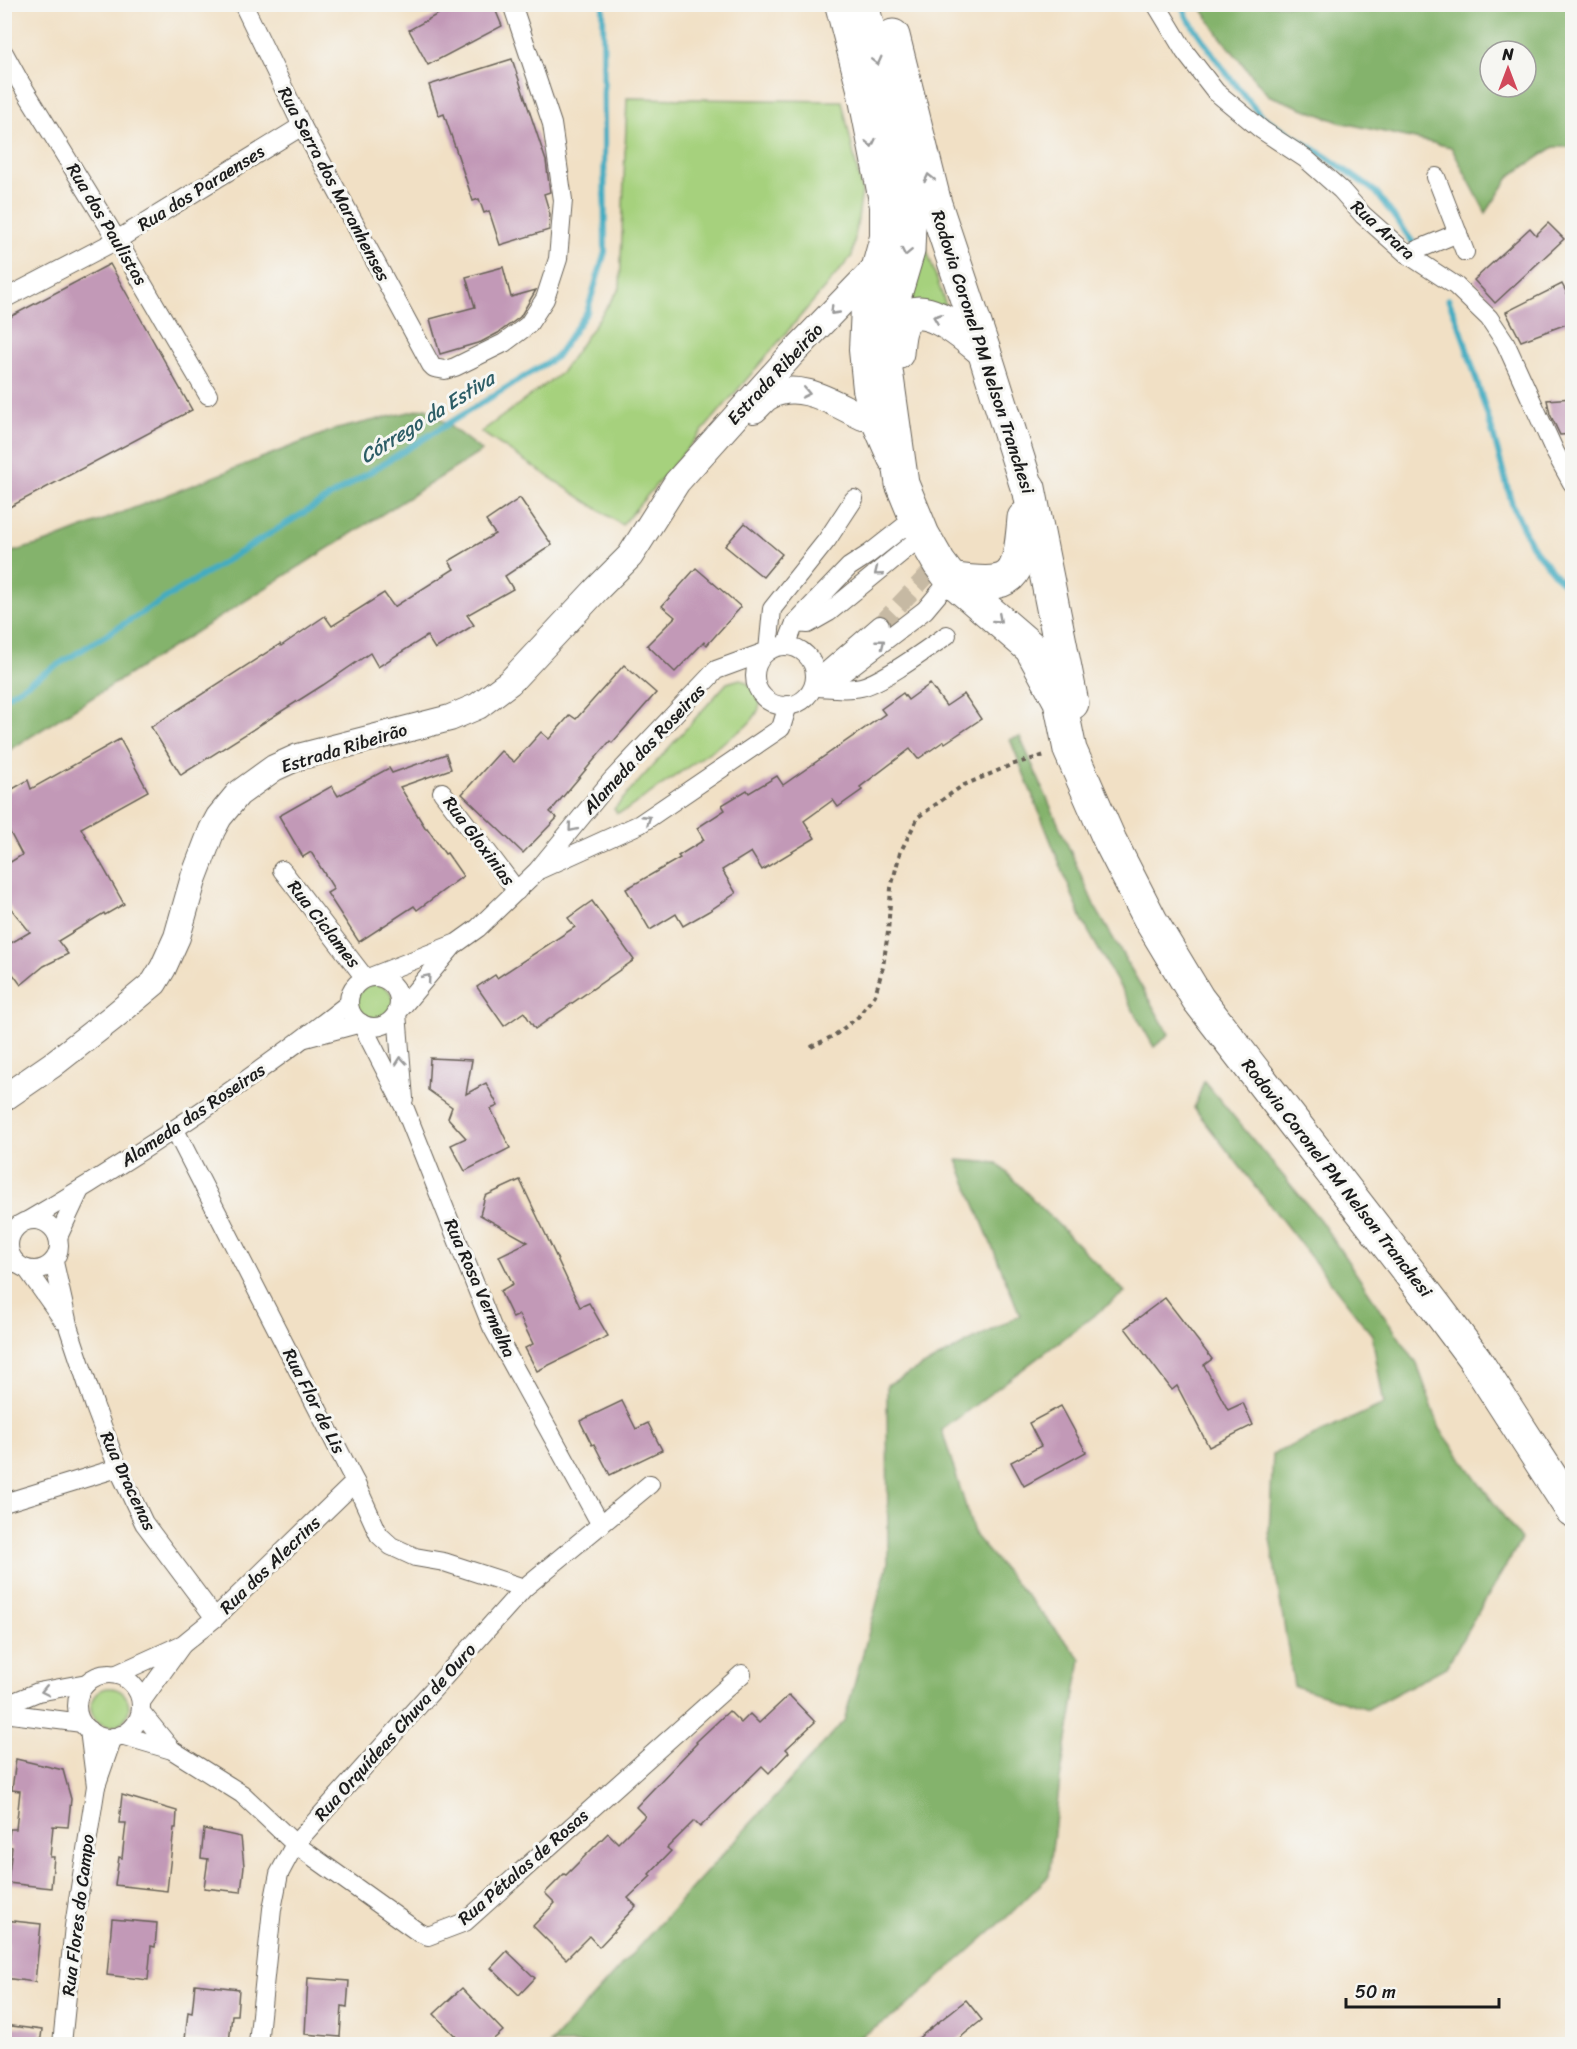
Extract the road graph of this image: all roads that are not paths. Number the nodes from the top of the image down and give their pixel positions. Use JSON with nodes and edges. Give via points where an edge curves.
{"nodes":[{"id":1,"x":243,"y":4,"type":"edge"},
{"id":2,"x":512,"y":4,"type":"edge"},
{"id":3,"x":838,"y":4,"type":"edge"},
{"id":4,"x":862,"y":4,"type":"edge"},
{"id":5,"x":885,"y":4,"type":"edge"},
{"id":6,"x":1156,"y":4,"type":"edge"},
{"id":7,"x":4,"y":53,"type":"edge"},
{"id":8,"x":302,"y":126,"type":"junction"},
{"id":9,"x":1436,"y":177,"type":"dead end"},
{"id":10,"x":1458,"y":233,"type":"junction"},
{"id":11,"x":117,"y":240,"type":"junction"},
{"id":12,"x":1465,"y":252,"type":"dead end"},
{"id":13,"x":1407,"y":254,"type":"junction"},
{"id":14,"x":874,"y":269,"type":"junction"},
{"id":15,"x":4,"y":299,"type":"edge"},
{"id":16,"x":864,"y":307,"type":"junction"},
{"id":17,"x":984,"y":351,"type":"junction"},
{"id":18,"x":208,"y":395,"type":"dead end"},
{"id":19,"x":878,"y":418,"type":"junction"},
{"id":20,"x":899,"y":476,"type":"junction"},
{"id":21,"x":677,"y":482,"type":"junction"},
{"id":22,"x":1572,"y":483,"type":"edge"},
{"id":23,"x":1026,"y":484,"type":"junction"},
{"id":24,"x":854,"y":499,"type":"dead end"},
{"id":25,"x":919,"y":526,"type":"junction"},
{"id":26,"x":951,"y":579,"type":"junction"},
{"id":27,"x":880,"y":625,"type":"tunnel mouth"},
{"id":28,"x":947,"y":635,"type":"dead end"},
{"id":29,"x":786,"y":646,"type":"junction"},
{"id":30,"x":768,"y":651,"type":"junction"},
{"id":31,"x":817,"y":687,"type":"junction"},
{"id":32,"x":788,"y":705,"type":"junction"},
{"id":33,"x":442,"y":792,"type":"dead end"},
{"id":34,"x":1110,"y":841,"type":"junction"},
{"id":35,"x":282,"y":870,"type":"dead end"},
{"id":36,"x":537,"y":870,"type":"junction"},
{"id":37,"x":517,"y":891,"type":"junction"},
{"id":38,"x":457,"y":943,"type":"junction"},
{"id":39,"x":369,"y":977,"type":"junction"},
{"id":40,"x":348,"y":1004,"type":"junction"},
{"id":41,"x":396,"y":1013,"type":"junction"},
{"id":42,"x":361,"y":1023,"type":"junction"},
{"id":43,"x":305,"y":1038,"type":"junction"},
{"id":44,"x":4,"y":1098,"type":"edge"},
{"id":45,"x":405,"y":1109,"type":"junction"},
{"id":46,"x":175,"y":1130,"type":"junction"},
{"id":47,"x":80,"y":1190,"type":"junction"},
{"id":48,"x":16,"y":1228,"type":"edge"},
{"id":49,"x":58,"y":1237,"type":"junction"},
{"id":50,"x":8,"y":1258,"type":"edge"},
{"id":51,"x":54,"y":1262,"type":"junction"},
{"id":52,"x":27,"y":1269,"type":"junction"},
{"id":53,"x":69,"y":1329,"type":"junction"},
{"id":54,"x":118,"y":1468,"type":"junction"},
{"id":55,"x":355,"y":1482,"type":"junction"},
{"id":56,"x":651,"y":1484,"type":"dead end"},
{"id":57,"x":4,"y":1503,"type":"edge"},
{"id":58,"x":1572,"y":1510,"type":"edge"},
{"id":59,"x":601,"y":1525,"type":"junction"},
{"id":60,"x":524,"y":1588,"type":"junction"},
{"id":61,"x":215,"y":1618,"type":"junction"},
{"id":62,"x":183,"y":1644,"type":"junction"},
{"id":63,"x":117,"y":1674,"type":"junction"},
{"id":64,"x":742,"y":1674,"type":"dead end"},
{"id":65,"x":87,"y":1683,"type":"junction"},
{"id":66,"x":4,"y":1706,"type":"edge"},
{"id":67,"x":141,"y":1707,"type":"junction"},
{"id":68,"x":4,"y":1713,"type":"edge"},
{"id":69,"x":86,"y":1726,"type":"junction"},
{"id":70,"x":117,"y":1736,"type":"junction"},
{"id":71,"x":172,"y":1750,"type":"junction"},
{"id":72,"x":96,"y":1786,"type":"junction"},
{"id":73,"x":295,"y":1844,"type":"junction"},
{"id":74,"x":63,"y":2044,"type":"edge"},
{"id":75,"x":258,"y":2044,"type":"edge"}],
"edges":[{"from":1,"to":8,"type":"street","name":"Rua Serra dos Maranhenses"},
{"from":2,"to":8,"type":"street","name":"Rua Serra dos Maranhenses","via":[[552,124],[563,200],[558,259],[545,298],[528,325],[504,343],[455,367],[440,369],[429,362]]},
{"from":3,"to":14,"type":"street","one_way":true,"via":[[883,206],[883,237]]},
{"from":4,"to":19,"type":"highway","name":"Rodovia Coronel PM Nelson Tranchesi","one_way":true,"via":[[896,138],[909,225],[908,250],[885,328]]},
{"from":17,"to":5,"type":"highway","name":"Rodovia Coronel PM Nelson Tranchesi","one_way":true,"via":[[935,204]]},
{"from":6,"to":13,"type":"street","name":"Rua Arara","via":[[1185,52],[1216,92],[1262,130],[1306,159]]},
{"from":7,"to":11,"type":"street","name":"Rua dos Paulistas"},
{"from":8,"to":11,"type":"street","name":"Rua dos Paraenses"},
{"from":9,"to":10,"type":"street"},
{"from":10,"to":12,"type":"street"},
{"from":10,"to":13,"type":"street"},
{"from":11,"to":15,"type":"street","name":"Rua dos Paraenses"},
{"from":11,"to":18,"type":"street","name":"Rua dos Paulistas"},
{"from":13,"to":22,"type":"street","name":"Rua Arara","via":[[1456,286],[1489,318],[1505,342]]},
{"from":14,"to":16,"type":"street"},
{"from":14,"to":21,"type":"street","name":"Estrada Ribeirão","one_way":true},
{"from":16,"to":19,"type":"street","via":[[851,334],[848,358],[852,386]]},
{"from":16,"to":20,"type":"street","via":[[862,350],[866,389],[873,418]]},
{"from":17,"to":19,"type":"highway","one_way":true,"via":[[934,315],[919,313],[907,317],[901,326],[895,370]]},
{"from":17,"to":23,"type":"highway","name":"Rodovia Coronel PM Nelson Tranchesi"},
{"from":19,"to":20,"type":"highway","name":"Rodovia Coronel PM Nelson Tranchesi"},
{"from":21,"to":19,"type":"street","name":"Estrada Ribeirão","one_way":true,"via":[[778,393],[809,392]]},
{"from":20,"to":25,"type":"highway","name":"Rodovia Coronel PM Nelson Tranchesi"},
{"from":21,"to":44,"type":"street","name":"Estrada Ribeirão","via":[[630,556],[492,697],[450,718],[298,757],[274,768],[238,794],[212,830],[177,937],[154,983],[52,1065]]},
{"from":23,"to":26,"type":"highway","via":[[1017,569],[997,582]]},
{"from":23,"to":34,"type":"highway","name":"Rodovia Coronel PM Nelson Tranchesi","via":[[1079,732]]},
{"from":24,"to":30,"type":"street","via":[[772,609]]},
{"from":25,"to":26,"type":"highway","name":"Rodovia Coronel PM Nelson Tranchesi"},
{"from":25,"to":29,"type":"street","one_way":true,"via":[[849,567],[795,623]]},
{"from":31,"to":26,"type":"street","one_way":true,"via":[[827,685],[925,610]]},
{"from":26,"to":34,"type":"highway","name":"Rodovia Coronel PM Nelson Tranchesi","one_way":true,"via":[[1031,648],[1060,701],[1070,750]]},
{"from":27,"to":31,"type":"street","via":[[825,673]]},
{"from":28,"to":31,"type":"street","via":[[863,687]]},
{"from":29,"to":30,"type":"street"},
{"from":29,"to":32,"type":"street","via":[[805,653],[811,660],[815,679],[806,697]]},
{"from":30,"to":32,"type":"street","via":[[756,667],[757,686],[769,701]]},
{"from":30,"to":36,"type":"street","name":"Alameda das Roseiras","one_way":true,"via":[[716,670],[611,781]]},
{"from":36,"to":32,"type":"street","name":"Alameda das Roseiras","one_way":true,"via":[[640,824],[781,728]]},
{"from":33,"to":37,"type":"street","name":"Rua Gloxinias"},
{"from":34,"to":58,"type":"highway","name":"Rodovia Coronel PM Nelson Tranchesi","via":[[1151,921],[1198,999],[1474,1358]]},
{"from":35,"to":39,"type":"street","name":"Rua Ciclames"},
{"from":36,"to":37,"type":"street","name":"Alameda das Roseiras"},
{"from":37,"to":38,"type":"street","name":"Alameda das Roseiras"},
{"from":38,"to":39,"type":"street","name":"Alameda das Roseiras"},
{"from":41,"to":38,"type":"street","name":"Alameda das Roseiras","one_way":true},
{"from":39,"to":40,"type":"street","via":[[352,988]]},
{"from":39,"to":41,"type":"street","via":[[390,982],[396,988]]},
{"from":40,"to":42,"type":"street"},
{"from":40,"to":43,"type":"street","name":"Alameda das Roseiras"},
{"from":41,"to":42,"type":"street","via":[[384,1025]]},
{"from":45,"to":41,"type":"street","name":"Rua Rosa Vermelha","one_way":true},
{"from":42,"to":43,"type":"street","name":"Alameda das Roseiras"},
{"from":42,"to":45,"type":"street","name":"Rua Rosa Vermelha"},
{"from":43,"to":46,"type":"street","name":"Alameda das Roseiras"},
{"from":45,"to":59,"type":"street","name":"Rua Rosa Vermelha","via":[[492,1327]]},
{"from":46,"to":47,"type":"street","name":"Alameda das Roseiras"},
{"from":46,"to":55,"type":"street","name":"Rua Flor de Lis"},
{"from":47,"to":48,"type":"street","name":"Alameda das Roseiras"},
{"from":47,"to":49,"type":"street"},
{"from":48,"to":49,"type":"street","via":[[40,1221]]},
{"from":48,"to":50,"type":"street"},
{"from":49,"to":51,"type":"street","via":[[59,1250]]},
{"from":50,"to":52,"type":"street"},
{"from":51,"to":52,"type":"street","via":[[41,1269]]},
{"from":51,"to":53,"type":"street","name":"Rua Dracenas"},
{"from":52,"to":53,"type":"street","name":"Rua Dracenas"},
{"from":53,"to":54,"type":"street","name":"Rua Dracenas"},
{"from":54,"to":57,"type":"street"},
{"from":54,"to":61,"type":"street","name":"Rua Dracenas","via":[[144,1522]]},
{"from":55,"to":60,"type":"street","name":"Rua Flor de Lis","via":[[379,1535],[391,1546],[415,1557],[444,1562]]},
{"from":55,"to":61,"type":"street","name":"Rua dos Alecrins"},
{"from":56,"to":59,"type":"street","name":"Rua Orquídeas Chuva de Ouro"},
{"from":59,"to":60,"type":"street","name":"Rua Orquídeas Chuva de Ouro"},
{"from":60,"to":73,"type":"street","name":"Rua Orquídeas Chuva de Ouro"},
{"from":61,"to":62,"type":"street","name":"Rua dos Alecrins"},
{"from":62,"to":63,"type":"street","name":"Rua dos Alecrins"},
{"from":62,"to":67,"type":"street","name":"Rua dos Alecrins"},
{"from":63,"to":65,"type":"street","via":[[106,1674]]},
{"from":63,"to":67,"type":"street","via":[[134,1685]]},
{"from":64,"to":73,"type":"street","name":"Rua Pétalas de Rosas","via":[[465,1922],[445,1931],[428,1936],[418,1932]]},
{"from":65,"to":66,"type":"street","one_way":true,"via":[[38,1692]]},
{"from":65,"to":69,"type":"street","via":[[78,1702],[78,1713]]},
{"from":67,"to":70,"type":"street","via":[[132,1728]]},
{"from":67,"to":71,"type":"street","name":"Rua Pétalas de Rosas"},
{"from":68,"to":69,"type":"street"},
{"from":69,"to":70,"type":"street","via":[[97,1735]]},
{"from":69,"to":72,"type":"street","name":"Rua Flores do Campo"},
{"from":70,"to":71,"type":"street","name":"Rua Pétalas de Rosas"},
{"from":70,"to":72,"type":"street","name":"Rua Flores do Campo"},
{"from":71,"to":73,"type":"street","name":"Rua Pétalas de Rosas","via":[[242,1794]]},
{"from":72,"to":74,"type":"street","name":"Rua Flores do Campo","via":[[74,1926]]},
{"from":73,"to":75,"type":"street","name":"Rua Orquídeas Chuva de Ouro","via":[[279,1874],[272,1910]]}]}
